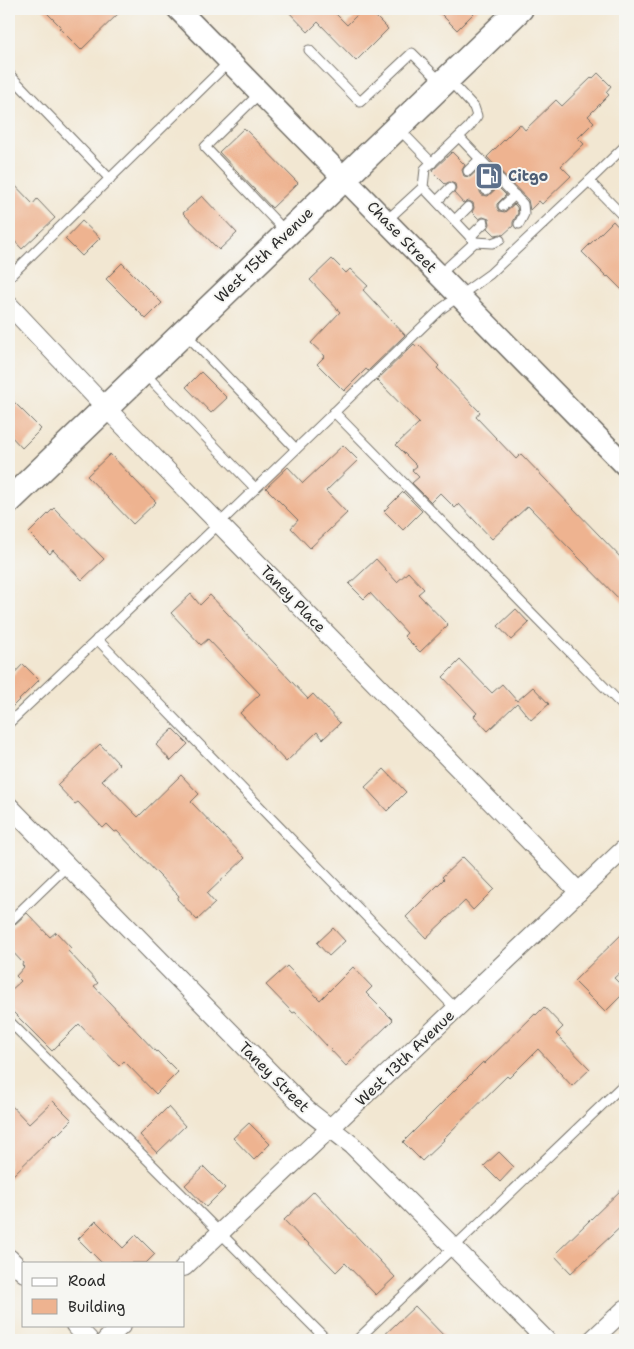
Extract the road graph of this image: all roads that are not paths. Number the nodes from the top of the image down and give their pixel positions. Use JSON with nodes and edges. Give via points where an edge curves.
{"nodes":[{"id":1,"x":178,"y":9,"type":"edge"},
{"id":2,"x":520,"y":9,"type":"edge"},
{"id":3,"x":309,"y":50,"type":"dead end"},
{"id":4,"x":230,"y":61,"type":"junction"},
{"id":5,"x":9,"y":74,"type":"edge"},
{"id":6,"x":445,"y":81,"type":"junction"},
{"id":7,"x":260,"y":92,"type":"junction"},
{"id":8,"x":397,"y":127,"type":"junction"},
{"id":9,"x":459,"y":137,"type":"junction"},
{"id":10,"x":625,"y":146,"type":"edge"},
{"id":11,"x":480,"y":159,"type":"junction"},
{"id":12,"x":432,"y":163,"type":"junction"},
{"id":13,"x":468,"y":171,"type":"dead end"},
{"id":14,"x":344,"y":178,"type":"junction"},
{"id":15,"x":499,"y":178,"type":"junction"},
{"id":16,"x":110,"y":179,"type":"junction"},
{"id":17,"x":589,"y":181,"type":"junction"},
{"id":18,"x":423,"y":187,"type":"junction"},
{"id":19,"x":450,"y":188,"type":"dead end"},
{"id":20,"x":486,"y":190,"type":"dead end"},
{"id":21,"x":515,"y":195,"type":"junction"},
{"id":22,"x":437,"y":201,"type":"junction"},
{"id":23,"x":503,"y":206,"type":"dead end"},
{"id":24,"x":468,"y":207,"type":"dead end"},
{"id":25,"x":625,"y":218,"type":"edge"},
{"id":26,"x":454,"y":220,"type":"junction"},
{"id":27,"x":386,"y":221,"type":"junction"},
{"id":28,"x":484,"y":223,"type":"dead end"},
{"id":29,"x":519,"y":224,"type":"dead end"},
{"id":30,"x":287,"y":233,"type":"junction"},
{"id":31,"x":473,"y":239,"type":"junction"},
{"id":32,"x":500,"y":240,"type":"dead end"},
{"id":33,"x":439,"y":275,"type":"junction"},
{"id":34,"x":9,"y":277,"type":"edge"},
{"id":35,"x":460,"y":296,"type":"junction"},
{"id":36,"x":9,"y":305,"type":"edge"},
{"id":37,"x":184,"y":332,"type":"junction"},
{"id":38,"x":143,"y":372,"type":"junction"},
{"id":39,"x":106,"y":408,"type":"junction"},
{"id":40,"x":334,"y":412,"type":"junction"},
{"id":41,"x":296,"y":449,"type":"junction"},
{"id":42,"x":625,"y":465,"type":"edge"},
{"id":43,"x":255,"y":488,"type":"junction"},
{"id":44,"x":9,"y":501,"type":"edge"},
{"id":45,"x":219,"y":523,"type":"junction"},
{"id":46,"x":97,"y":639,"type":"junction"},
{"id":47,"x":625,"y":708,"type":"edge"},
{"id":48,"x":9,"y":723,"type":"edge"},
{"id":49,"x":9,"y":806,"type":"edge"},
{"id":50,"x":625,"y":848,"type":"edge"},
{"id":51,"x":67,"y":866,"type":"junction"},
{"id":52,"x":579,"y":892,"type":"junction"},
{"id":53,"x":9,"y":922,"type":"edge"},
{"id":54,"x":456,"y":1009,"type":"junction"},
{"id":55,"x":9,"y":1021,"type":"edge"},
{"id":56,"x":625,"y":1083,"type":"edge"},
{"id":57,"x":330,"y":1128,"type":"junction"},
{"id":58,"x":220,"y":1232,"type":"junction"},
{"id":59,"x":454,"y":1248,"type":"junction"},
{"id":60,"x":9,"y":1258,"type":"edge"},
{"id":61,"x":185,"y":1266,"type":"edge"},
{"id":62,"x":22,"y":1272,"type":"edge"},
{"id":63,"x":625,"y":1309,"type":"edge"},
{"id":64,"x":76,"y":1326,"type":"edge"},
{"id":65,"x":121,"y":1326,"type":"edge"},
{"id":66,"x":89,"y":1340,"type":"edge"},
{"id":67,"x":106,"y":1340,"type":"edge"},
{"id":68,"x":327,"y":1340,"type":"edge"},
{"id":69,"x":357,"y":1340,"type":"edge"},
{"id":70,"x":546,"y":1340,"type":"edge"},
{"id":71,"x":592,"y":1340,"type":"edge"}],
"edges":[{"from":1,"to":4,"type":"street","name":"Chase Street"},
{"from":2,"to":6,"type":"main road","name":"West 15th Avenue"},
{"from":3,"to":6,"type":"lane","via":[[360,102],[412,52]]},
{"from":4,"to":7,"type":"street","name":"Chase Street"},
{"from":4,"to":16,"type":"lane"},
{"from":5,"to":16,"type":"lane"},
{"from":6,"to":8,"type":"main road","name":"West 15th Avenue"},
{"from":6,"to":9,"type":"lane","via":[[474,107],[477,116]]},
{"from":7,"to":14,"type":"street","name":"Chase Street"},
{"from":7,"to":30,"type":"lane","via":[[205,147]]},
{"from":8,"to":12,"type":"lane"},
{"from":8,"to":14,"type":"main road","name":"West 15th Avenue"},
{"from":9,"to":11,"type":"lane"},
{"from":9,"to":12,"type":"lane"},
{"from":10,"to":17,"type":"lane"},
{"from":11,"to":13,"type":"lane"},
{"from":11,"to":15,"type":"lane"},
{"from":12,"to":18,"type":"lane","via":[[425,169]]},
{"from":14,"to":27,"type":"street","name":"Chase Street"},
{"from":14,"to":30,"type":"main road","name":"West 15th Avenue"},
{"from":15,"to":20,"type":"lane"},
{"from":15,"to":21,"type":"lane"},
{"from":16,"to":34,"type":"lane"},
{"from":17,"to":25,"type":"lane"},
{"from":17,"to":35,"type":"lane","via":[[490,274]]},
{"from":18,"to":22,"type":"lane"},
{"from":18,"to":27,"type":"lane"},
{"from":19,"to":22,"type":"lane"},
{"from":21,"to":23,"type":"lane"},
{"from":21,"to":29,"type":"lane","via":[[523,204],[524,214]]},
{"from":22,"to":26,"type":"lane"},
{"from":24,"to":26,"type":"lane"},
{"from":26,"to":31,"type":"lane"},
{"from":27,"to":33,"type":"street","name":"Chase Street"},
{"from":28,"to":31,"type":"lane"},
{"from":30,"to":37,"type":"main road","name":"West 15th Avenue"},
{"from":31,"to":32,"type":"lane","via":[[492,243]]},
{"from":31,"to":33,"type":"lane"},
{"from":33,"to":35,"type":"street","name":"Chase Street"},
{"from":35,"to":40,"type":"lane","via":[[441,309]]},
{"from":35,"to":42,"type":"street","name":"Chase Street"},
{"from":36,"to":39,"type":"street","name":"Taney Place"},
{"from":37,"to":38,"type":"main road","name":"West 15th Avenue"},
{"from":37,"to":41,"type":"lane"},
{"from":38,"to":39,"type":"main road","name":"West 15th Avenue"},
{"from":38,"to":43,"type":"lane"},
{"from":39,"to":44,"type":"main road","name":"West 15th Avenue"},
{"from":39,"to":45,"type":"street","name":"Taney Place"},
{"from":40,"to":41,"type":"lane"},
{"from":40,"to":47,"type":"lane"},
{"from":41,"to":43,"type":"lane"},
{"from":43,"to":45,"type":"lane"},
{"from":45,"to":46,"type":"lane"},
{"from":45,"to":52,"type":"street","name":"Taney Place"},
{"from":46,"to":48,"type":"lane"},
{"from":46,"to":54,"type":"lane"},
{"from":49,"to":51,"type":"street","name":"Taney Street"},
{"from":50,"to":52,"type":"street","name":"West 13th Avenue"},
{"from":51,"to":53,"type":"lane"},
{"from":51,"to":57,"type":"street","name":"Taney Street","via":[[306,1109]]},
{"from":52,"to":54,"type":"street","name":"West 13th Avenue"},
{"from":54,"to":57,"type":"street","name":"West 13th Avenue"},
{"from":55,"to":58,"type":"lane"},
{"from":56,"to":59,"type":"lane"},
{"from":57,"to":58,"type":"street","name":"West 13th Avenue"},
{"from":57,"to":59,"type":"street","name":"Taney Street","via":[[352,1145]]},
{"from":58,"to":61,"type":"street","name":"West 13th Avenue"},
{"from":58,"to":68,"type":"lane"},
{"from":59,"to":69,"type":"lane"},
{"from":59,"to":70,"type":"street","name":"Taney Street"},
{"from":60,"to":62,"type":"street"},
{"from":63,"to":71,"type":"street"},
{"from":64,"to":66,"type":"street"},
{"from":65,"to":67,"type":"street"}]}
